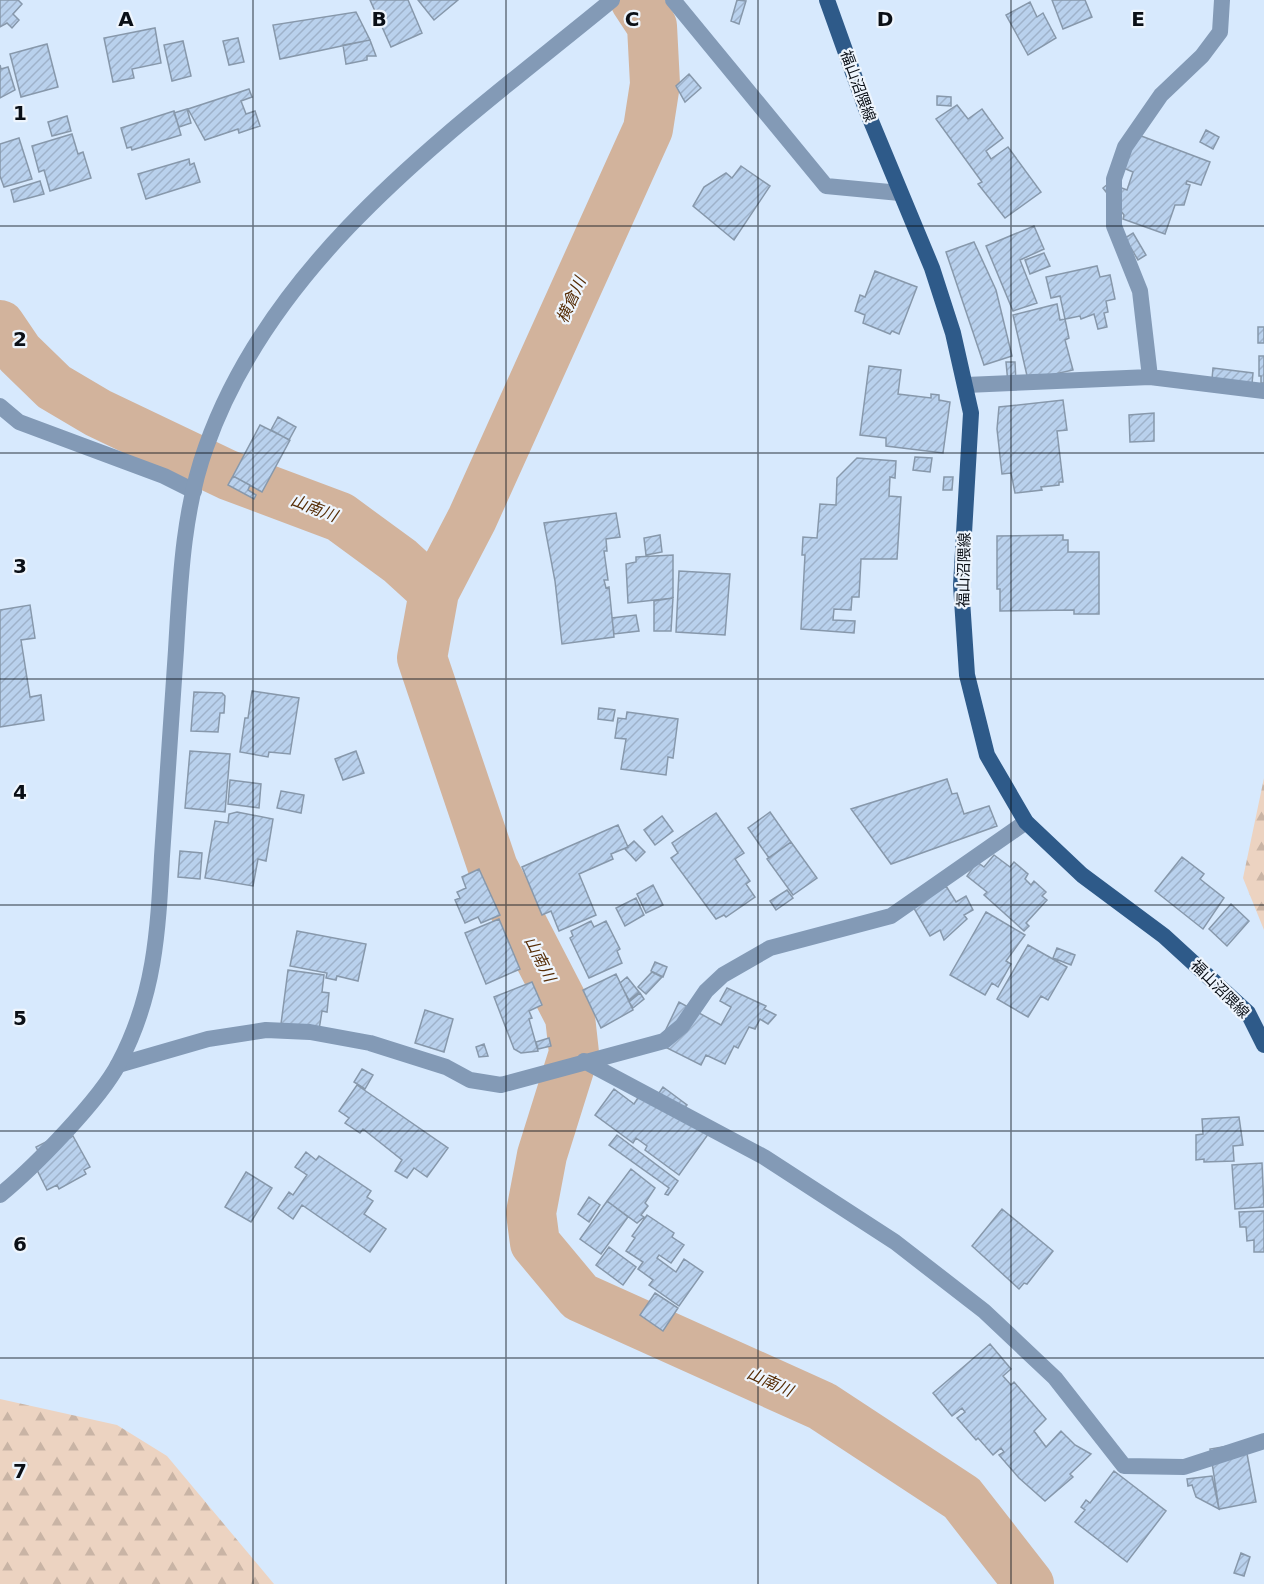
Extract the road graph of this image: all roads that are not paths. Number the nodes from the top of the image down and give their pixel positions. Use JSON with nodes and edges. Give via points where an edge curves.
{"nodes":[{"id":1,"x":673,"y":0,"type":"edge"},
{"id":2,"x":827,"y":0,"type":"edge"},
{"id":3,"x":1222,"y":0,"type":"edge"},
{"id":4,"x":609,"y":3,"type":"edge"},
{"id":5,"x":900,"y":193,"type":"junction"},
{"id":6,"x":1150,"y":377,"type":"junction"},
{"id":7,"x":966,"y":385,"type":"junction"},
{"id":8,"x":1264,"y":391,"type":"edge"},
{"id":9,"x":0,"y":406,"type":"edge"},
{"id":10,"x":194,"y":491,"type":"junction"},
{"id":11,"x":1026,"y":822,"type":"junction"},
{"id":12,"x":1264,"y":1046,"type":"edge"},
{"id":13,"x":584,"y":1061,"type":"junction"},
{"id":14,"x":118,"y":1065,"type":"junction"},
{"id":15,"x":0,"y":1195,"type":"edge"},
{"id":16,"x":1264,"y":1442,"type":"edge"}],
"edges":[{"from":1,"to":5,"type":"street","via":[[826,186]]},
{"from":2,"to":5,"type":"main road","name":"福山沼隈線"},
{"from":3,"to":6,"type":"street","via":[[1220,32],[1202,56],[1161,95],[1125,147],[1114,179],[1114,226],[1140,291]]},
{"from":4,"to":10,"type":"street","via":[[405,170],[292,289],[236,375],[206,448]]},
{"from":5,"to":7,"type":"main road","name":"福山沼隈線","via":[[932,268]]},
{"from":6,"to":7,"type":"street"},
{"from":6,"to":8,"type":"street"},
{"from":7,"to":11,"type":"main road","name":"福山沼隈線","via":[[971,413],[961,585],[967,675],[987,755]]},
{"from":9,"to":10,"type":"street","via":[[20,422]]},
{"from":10,"to":14,"type":"street","via":[[180,588],[157,948],[142,1007]]},
{"from":11,"to":12,"type":"main road","name":"福山沼隈線","via":[[1082,875],[1164,936],[1248,1013]]},
{"from":11,"to":13,"type":"street","via":[[891,916],[770,948],[723,975],[706,991],[682,1026],[664,1041]]},
{"from":13,"to":14,"type":"street","via":[[501,1085],[470,1080],[446,1067],[370,1043],[310,1032],[266,1030],[208,1039]]},
{"from":13,"to":16,"type":"street","via":[[764,1157],[895,1242],[984,1311],[1055,1378],[1124,1466],[1184,1467]]},
{"from":14,"to":15,"type":"street","via":[[91,1103]]}]}
